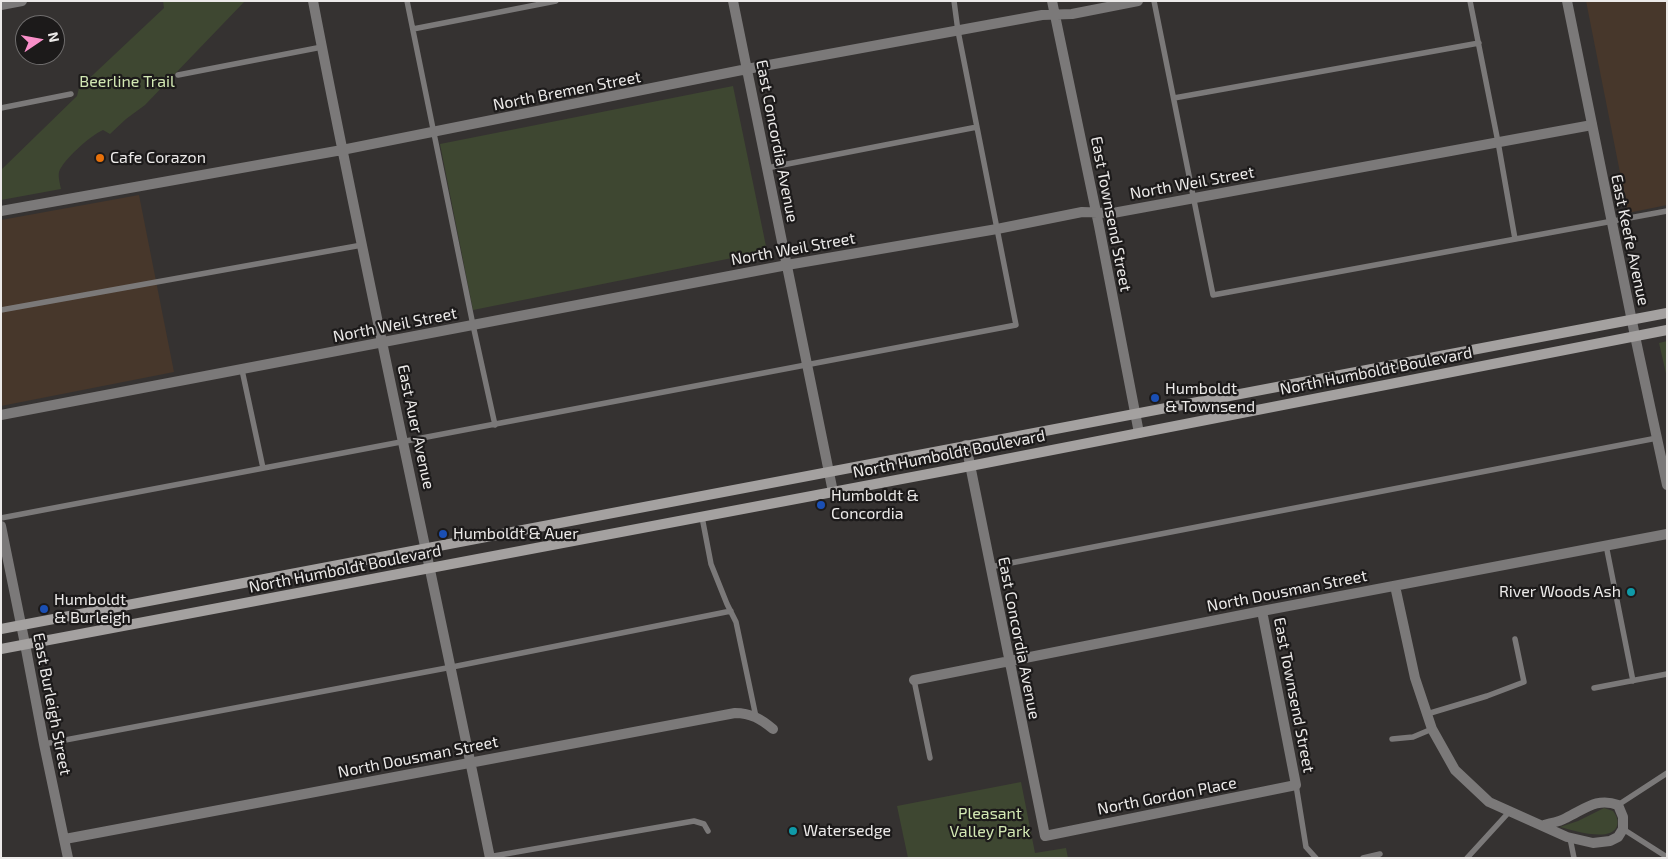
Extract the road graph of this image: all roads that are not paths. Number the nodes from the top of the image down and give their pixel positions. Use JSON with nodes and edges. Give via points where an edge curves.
{"nodes":[{"id":1,"x":22,"y":1,"type":"edge"},
{"id":2,"x":313,"y":1,"type":"edge"},
{"id":3,"x":407,"y":1,"type":"edge"},
{"id":4,"x":556,"y":1,"type":"edge"},
{"id":5,"x":733,"y":1,"type":"edge"},
{"id":6,"x":954,"y":1,"type":"edge"},
{"id":7,"x":1052,"y":1,"type":"edge"},
{"id":8,"x":1138,"y":1,"type":"edge"},
{"id":9,"x":1154,"y":1,"type":"edge"},
{"id":10,"x":1470,"y":1,"type":"edge"},
{"id":11,"x":1567,"y":1,"type":"edge"},
{"id":12,"x":1,"y":5,"type":"edge"},
{"id":13,"x":1055,"y":14,"type":"junction"},
{"id":14,"x":413,"y":29,"type":"junction"},
{"id":15,"x":958,"y":31,"type":"junction"},
{"id":16,"x":1479,"y":43,"type":"junction"},
{"id":17,"x":322,"y":47,"type":"junction"},
{"id":18,"x":747,"y":69,"type":"junction"},
{"id":19,"x":178,"y":74,"type":"dead end"},
{"id":20,"x":71,"y":94,"type":"dead end"},
{"id":21,"x":1174,"y":98,"type":"junction"},
{"id":22,"x":1,"y":108,"type":"edge"},
{"id":23,"x":1592,"y":125,"type":"junction"},
{"id":24,"x":977,"y":127,"type":"junction"},
{"id":25,"x":434,"y":133,"type":"junction"},
{"id":26,"x":1498,"y":142,"type":"junction"},
{"id":27,"x":342,"y":150,"type":"junction"},
{"id":28,"x":767,"y":168,"type":"junction"},
{"id":29,"x":1194,"y":198,"type":"junction"},
{"id":30,"x":1,"y":211,"type":"edge"},
{"id":31,"x":1667,"y":211,"type":"edge"},
{"id":32,"x":1096,"y":213,"type":"junction"},
{"id":33,"x":1611,"y":222,"type":"junction"},
{"id":34,"x":997,"y":229,"type":"junction"},
{"id":35,"x":1515,"y":239,"type":"junction"},
{"id":36,"x":362,"y":245,"type":"junction"},
{"id":37,"x":787,"y":265,"type":"junction"},
{"id":38,"x":1,"y":310,"type":"edge"},
{"id":39,"x":1667,"y":312,"type":"edge"},
{"id":40,"x":1631,"y":319,"type":"junction"},
{"id":41,"x":473,"y":325,"type":"junction"},
{"id":42,"x":1667,"y":330,"type":"edge"},
{"id":43,"x":1635,"y":336,"type":"junction"},
{"id":44,"x":382,"y":342,"type":"junction"},
{"id":45,"x":807,"y":366,"type":"junction"},
{"id":46,"x":242,"y":370,"type":"junction"},
{"id":47,"x":1135,"y":413,"type":"junction"},
{"id":48,"x":1,"y":415,"type":"edge"},
{"id":49,"x":495,"y":425,"type":"junction"},
{"id":50,"x":1139,"y":433,"type":"junction"},
{"id":51,"x":1657,"y":438,"type":"junction"},
{"id":52,"x":404,"y":441,"type":"junction"},
{"id":53,"x":966,"y":445,"type":"junction"},
{"id":54,"x":970,"y":466,"type":"junction"},
{"id":55,"x":263,"y":468,"type":"junction"},
{"id":56,"x":828,"y":471,"type":"junction"},
{"id":57,"x":1667,"y":485,"type":"edge"},
{"id":58,"x":833,"y":492,"type":"junction"},
{"id":59,"x":702,"y":517,"type":"junction"},
{"id":60,"x":1,"y":518,"type":"edge"},
{"id":61,"x":1,"y":526,"type":"edge"},
{"id":62,"x":1667,"y":534,"type":"edge"},
{"id":63,"x":1606,"y":546,"type":"junction"},
{"id":64,"x":426,"y":548,"type":"junction"},
{"id":65,"x":990,"y":567,"type":"junction"},
{"id":66,"x":430,"y":568,"type":"junction"},
{"id":67,"x":1395,"y":586,"type":"junction"},
{"id":68,"x":732,"y":611,"type":"junction"},
{"id":69,"x":1262,"y":611,"type":"junction"},
{"id":70,"x":22,"y":625,"type":"junction"},
{"id":71,"x":1,"y":629,"type":"edge"},
{"id":72,"x":1515,"y":639,"type":"dead end"},
{"id":73,"x":25,"y":644,"type":"junction"},
{"id":74,"x":1,"y":649,"type":"edge"},
{"id":75,"x":1009,"y":661,"type":"junction"},
{"id":76,"x":452,"y":667,"type":"junction"},
{"id":77,"x":1667,"y":674,"type":"edge"},
{"id":78,"x":914,"y":680,"type":"joint"},
{"id":79,"x":1633,"y":681,"type":"junction"},
{"id":80,"x":1594,"y":688,"type":"dead end"},
{"id":81,"x":1427,"y":714,"type":"junction"},
{"id":82,"x":756,"y":717,"type":"junction"},
{"id":83,"x":773,"y":729,"type":"dead end"},
{"id":84,"x":1432,"y":729,"type":"junction"},
{"id":85,"x":1392,"y":739,"type":"dead end"},
{"id":86,"x":44,"y":744,"type":"junction"},
{"id":87,"x":930,"y":758,"type":"dead end"},
{"id":88,"x":471,"y":762,"type":"junction"},
{"id":89,"x":1667,"y":773,"type":"edge"},
{"id":90,"x":1296,"y":785,"type":"junction"},
{"id":91,"x":1618,"y":805,"type":"junction"},
{"id":92,"x":1510,"y":811,"type":"junction"},
{"id":93,"x":1544,"y":826,"type":"junction"},
{"id":94,"x":1624,"y":829,"type":"junction"},
{"id":95,"x":708,"y":830,"type":"dead end"},
{"id":96,"x":1045,"y":836,"type":"joint"},
{"id":97,"x":1570,"y":838,"type":"junction"},
{"id":98,"x":65,"y":839,"type":"junction"},
{"id":99,"x":1380,"y":854,"type":"dead end"},
{"id":100,"x":1667,"y":856,"type":"edge"},
{"id":101,"x":489,"y":857,"type":"edge"},
{"id":102,"x":68,"y":858,"type":"edge"},
{"id":103,"x":1316,"y":858,"type":"edge"},
{"id":104,"x":1363,"y":858,"type":"edge"},
{"id":105,"x":1467,"y":858,"type":"edge"},
{"id":106,"x":1574,"y":858,"type":"edge"}],
"edges":[{"from":1,"to":12,"type":"street"},
{"from":2,"to":17,"type":"street","name":"East Auer Avenue"},
{"from":3,"to":14,"type":"lane"},
{"from":4,"to":14,"type":"lane"},
{"from":5,"to":18,"type":"street","name":"East Concordia Avenue"},
{"from":6,"to":15,"type":"lane"},
{"from":7,"to":13,"type":"street","name":"East Townsend Street"},
{"from":8,"to":13,"type":"street","name":"North Bremen Street","via":[[1072,14]]},
{"from":9,"to":21,"type":"lane"},
{"from":10,"to":16,"type":"lane"},
{"from":11,"to":23,"type":"street","name":"East Keefe Avenue"},
{"from":13,"to":15,"type":"street","name":"North Bremen Street"},
{"from":13,"to":32,"type":"street","name":"East Townsend Street"},
{"from":14,"to":25,"type":"lane"},
{"from":15,"to":18,"type":"street","name":"North Bremen Street"},
{"from":15,"to":24,"type":"lane"},
{"from":16,"to":21,"type":"lane"},
{"from":16,"to":26,"type":"lane"},
{"from":17,"to":19,"type":"lane"},
{"from":17,"to":27,"type":"street","name":"East Auer Avenue"},
{"from":18,"to":25,"type":"street","name":"North Bremen Street"},
{"from":18,"to":28,"type":"street","name":"East Concordia Avenue"},
{"from":20,"to":22,"type":"lane"},
{"from":21,"to":29,"type":"lane"},
{"from":23,"to":26,"type":"street","name":"North Weil Street"},
{"from":23,"to":33,"type":"street","name":"East Keefe Avenue"},
{"from":24,"to":28,"type":"lane"},
{"from":24,"to":34,"type":"lane"},
{"from":25,"to":27,"type":"street","name":"North Bremen Street"},
{"from":25,"to":41,"type":"lane"},
{"from":26,"to":29,"type":"street","name":"North Weil Street"},
{"from":26,"to":35,"type":"lane"},
{"from":27,"to":30,"type":"street","name":"North Bremen Street"},
{"from":27,"to":36,"type":"street","name":"East Auer Avenue"},
{"from":28,"to":37,"type":"street","name":"East Concordia Avenue"},
{"from":29,"to":32,"type":"street","name":"North Weil Street"},
{"from":29,"to":35,"type":"lane","via":[[1213,295]]},
{"from":31,"to":33,"type":"lane"},
{"from":32,"to":34,"type":"street","name":"North Weil Street","via":[[1082,212]]},
{"from":32,"to":47,"type":"street","name":"East Townsend Street"},
{"from":33,"to":35,"type":"lane"},
{"from":33,"to":40,"type":"street","name":"East Keefe Avenue"},
{"from":34,"to":37,"type":"street","name":"North Weil Street"},
{"from":34,"to":45,"type":"lane","via":[[1016,325]]},
{"from":36,"to":38,"type":"lane"},
{"from":36,"to":44,"type":"street","name":"East Auer Avenue"},
{"from":37,"to":41,"type":"street","name":"North Weil Street"},
{"from":37,"to":45,"type":"street","name":"East Concordia Avenue"},
{"from":39,"to":40,"type":"main road","name":"North Humboldt Boulevard"},
{"from":40,"to":43,"type":"street","name":"East Keefe Avenue"},
{"from":40,"to":47,"type":"main road","name":"North Humboldt Boulevard"},
{"from":41,"to":44,"type":"street","name":"North Weil Street"},
{"from":41,"to":49,"type":"lane"},
{"from":42,"to":43,"type":"main road","name":"North Humboldt Boulevard"},
{"from":43,"to":50,"type":"main road","name":"North Humboldt Boulevard"},
{"from":43,"to":51,"type":"street","name":"East Keefe Avenue"},
{"from":44,"to":46,"type":"street","name":"North Weil Street"},
{"from":44,"to":52,"type":"street","name":"East Auer Avenue"},
{"from":45,"to":49,"type":"lane"},
{"from":45,"to":56,"type":"street","name":"East Concordia Avenue"},
{"from":46,"to":48,"type":"street","name":"North Weil Street"},
{"from":46,"to":55,"type":"lane"},
{"from":47,"to":50,"type":"street","name":"East Townsend Street"},
{"from":47,"to":53,"type":"main road","name":"North Humboldt Boulevard"},
{"from":49,"to":52,"type":"lane"},
{"from":50,"to":54,"type":"main road","name":"North Humboldt Boulevard"},
{"from":51,"to":57,"type":"street","name":"East Keefe Avenue"},
{"from":51,"to":65,"type":"lane"},
{"from":52,"to":55,"type":"lane"},
{"from":52,"to":64,"type":"street","name":"East Auer Avenue"},
{"from":53,"to":54,"type":"street","name":"East Concordia Avenue"},
{"from":53,"to":56,"type":"main road","name":"North Humboldt Boulevard"},
{"from":54,"to":58,"type":"main road","name":"North Humboldt Boulevard"},
{"from":54,"to":65,"type":"street","name":"East Concordia Avenue"},
{"from":55,"to":60,"type":"lane"},
{"from":56,"to":58,"type":"street","name":"East Concordia Avenue"},
{"from":56,"to":64,"type":"main road","name":"North Humboldt Boulevard"},
{"from":58,"to":59,"type":"main road","name":"North Humboldt Boulevard"},
{"from":59,"to":66,"type":"main road","name":"North Humboldt Boulevard"},
{"from":59,"to":68,"type":"lane","via":[[711,564]]},
{"from":61,"to":70,"type":"street","name":"East Burleigh Street"},
{"from":62,"to":63,"type":"street","name":"North Dousman Street"},
{"from":63,"to":67,"type":"street","name":"North Dousman Street"},
{"from":63,"to":79,"type":"lane"},
{"from":64,"to":66,"type":"street","name":"East Auer Avenue"},
{"from":64,"to":70,"type":"main road","name":"North Humboldt Boulevard"},
{"from":65,"to":75,"type":"street","name":"East Concordia Avenue"},
{"from":66,"to":73,"type":"main road","name":"North Humboldt Boulevard"},
{"from":66,"to":76,"type":"street","name":"East Auer Avenue"},
{"from":67,"to":69,"type":"street","name":"North Dousman Street"},
{"from":67,"to":81,"type":"street","via":[[1415,678]]},
{"from":68,"to":76,"type":"lane"},
{"from":68,"to":82,"type":"lane"},
{"from":69,"to":75,"type":"street","name":"North Dousman Street"},
{"from":69,"to":90,"type":"street","name":"East Townsend Street"},
{"from":70,"to":71,"type":"main road","name":"North Humboldt Boulevard"},
{"from":70,"to":73,"type":"street","name":"East Burleigh Street"},
{"from":72,"to":81,"type":"lane","via":[[1524,682]]},
{"from":73,"to":74,"type":"main road","name":"North Humboldt Boulevard"},
{"from":73,"to":86,"type":"street","name":"East Burleigh Street"},
{"from":75,"to":78,"type":"street","name":"North Dousman Street"},
{"from":75,"to":96,"type":"street","name":"East Concordia Avenue"},
{"from":76,"to":86,"type":"lane"},
{"from":76,"to":88,"type":"street","name":"East Auer Avenue"},
{"from":77,"to":79,"type":"lane"},
{"from":78,"to":87,"type":"lane"},
{"from":79,"to":80,"type":"lane"},
{"from":81,"to":84,"type":"street"},
{"from":82,"to":83,"type":"street","name":"North Dousman Street"},
{"from":82,"to":88,"type":"street","name":"North Dousman Street","via":[[735,713]]},
{"from":84,"to":85,"type":"lane","via":[[1413,737]]},
{"from":84,"to":92,"type":"street","via":[[1455,770],[1489,802]]},
{"from":86,"to":98,"type":"street","name":"East Burleigh Street"},
{"from":88,"to":98,"type":"street","name":"North Dousman Street"},
{"from":88,"to":101,"type":"street","name":"East Auer Avenue"},
{"from":89,"to":91,"type":"lane"},
{"from":90,"to":96,"type":"street","name":"North Gordon Place"},
{"from":90,"to":103,"type":"lane","via":[[1306,847]]},
{"from":91,"to":93,"type":"street","via":[[1598,802]]},
{"from":91,"to":94,"type":"street"},
{"from":92,"to":93,"type":"street"},
{"from":92,"to":105,"type":"lane"},
{"from":93,"to":97,"type":"street"},
{"from":94,"to":97,"type":"street","via":[[1610,841],[1593,843]]},
{"from":94,"to":100,"type":"lane"},
{"from":95,"to":101,"type":"lane","via":[[704,824],[694,821]]},
{"from":97,"to":106,"type":"lane"},
{"from":98,"to":102,"type":"street","name":"East Burleigh Street"},
{"from":99,"to":104,"type":"lane"}]}
